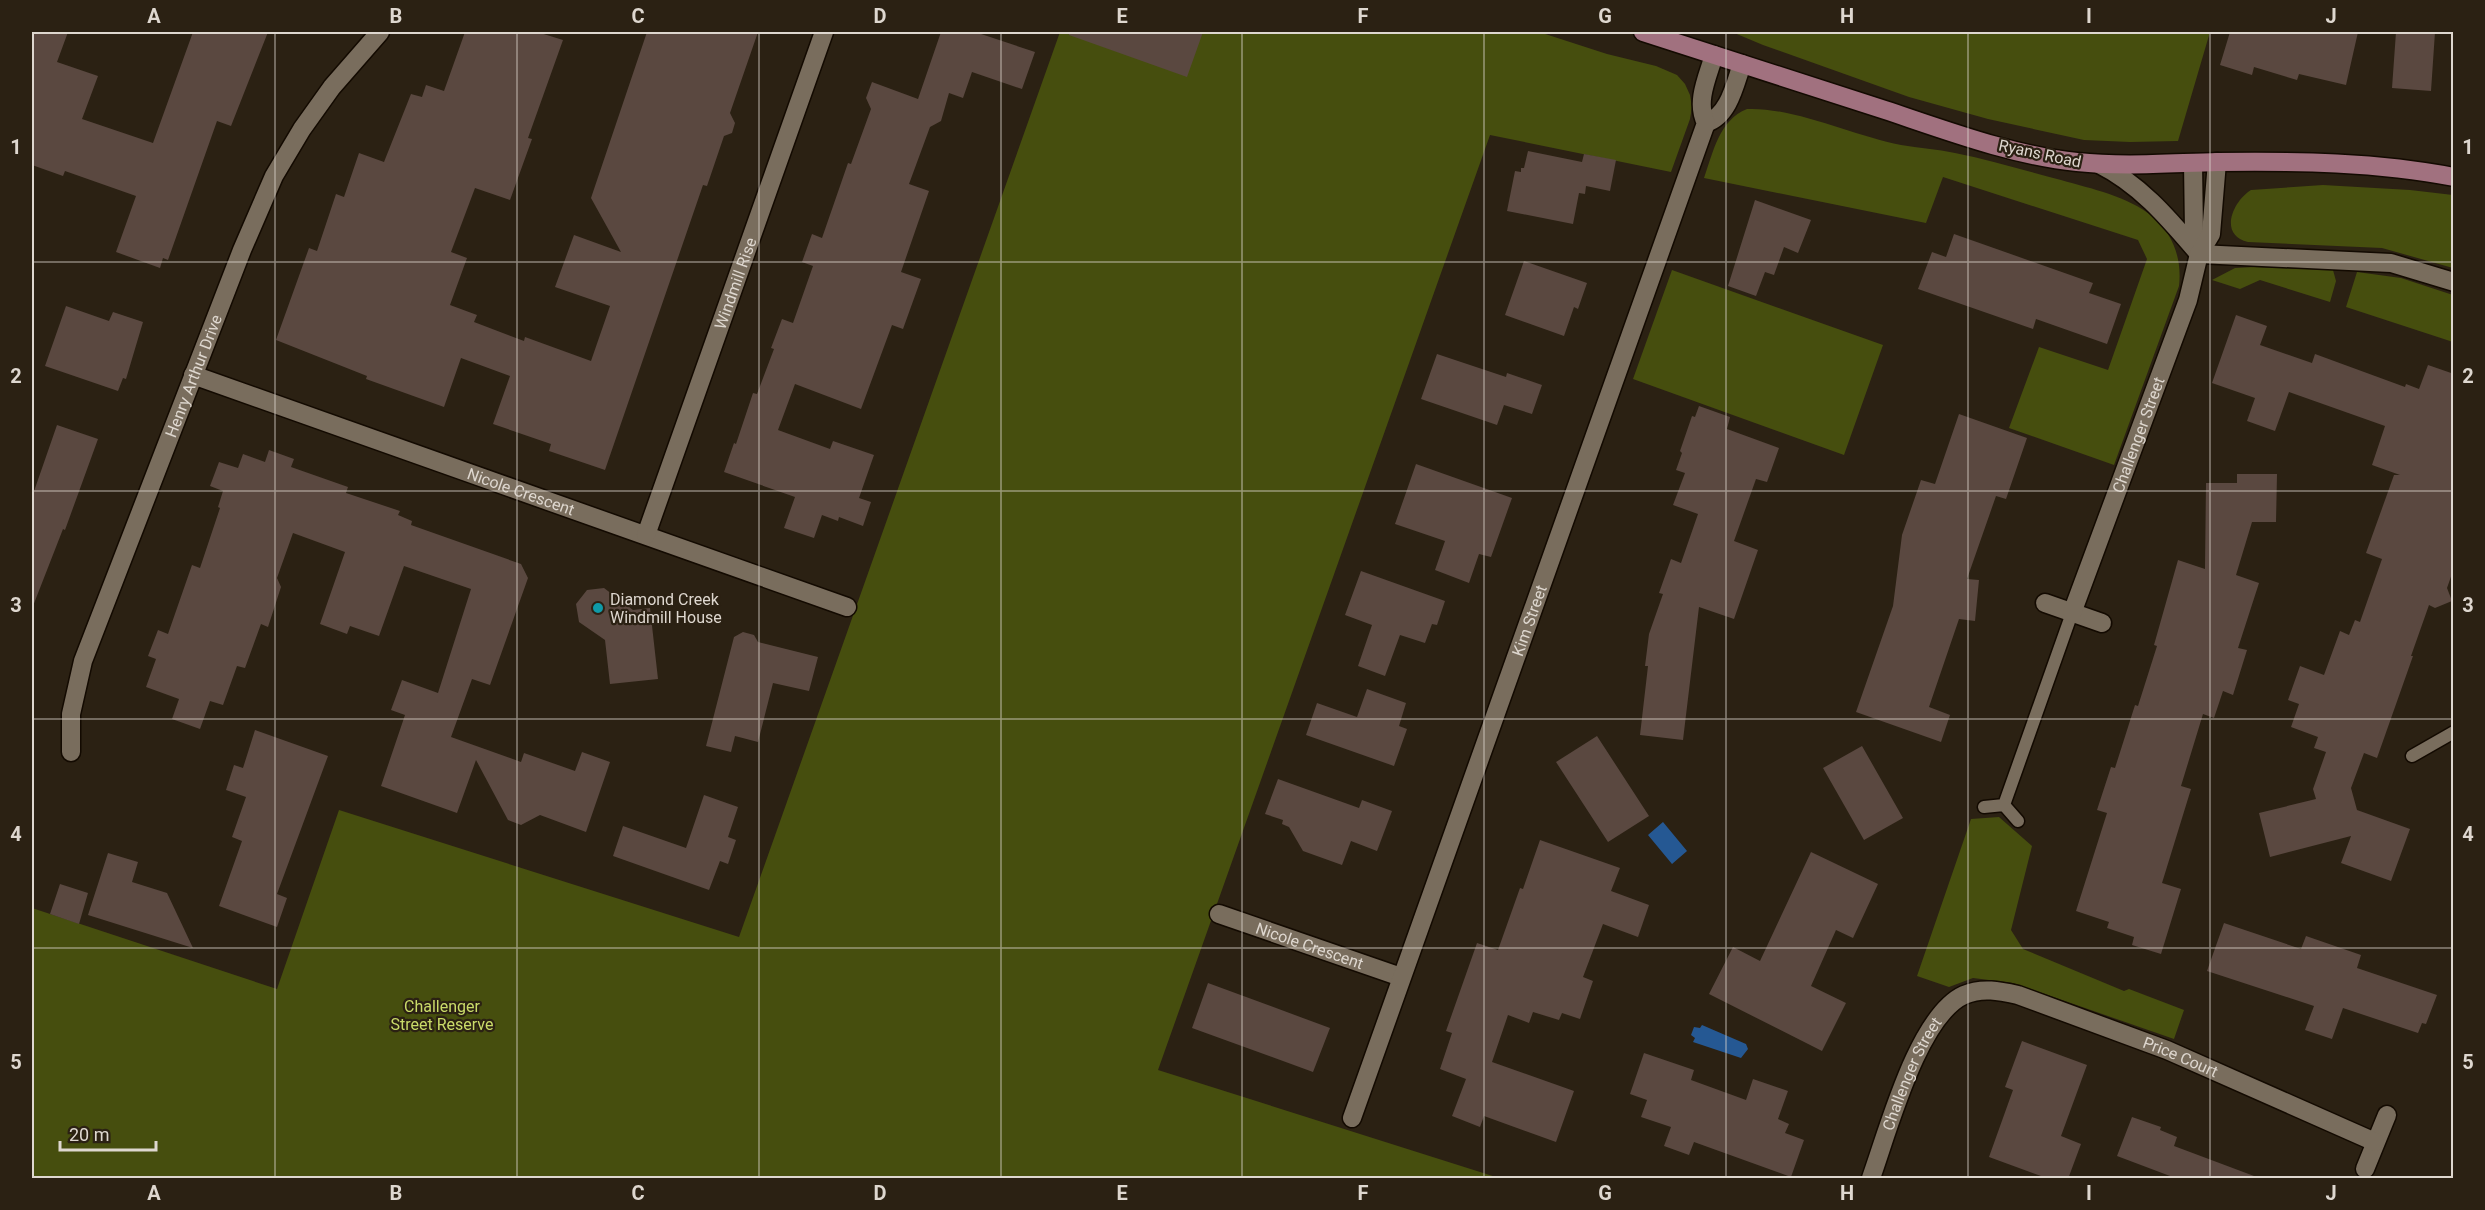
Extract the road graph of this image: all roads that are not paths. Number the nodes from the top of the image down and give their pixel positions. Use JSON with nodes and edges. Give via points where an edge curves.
{"nodes":[{"id":1,"x":380,"y":32,"type":"edge"},
{"id":2,"x":824,"y":32,"type":"edge"},
{"id":3,"x":1643,"y":32,"type":"edge"},
{"id":4,"x":1714,"y":55,"type":"junction"},
{"id":5,"x":1742,"y":64,"type":"junction"},
{"id":6,"x":1706,"y":123,"type":"junction"},
{"id":7,"x":2217,"y":162,"type":"junction"},
{"id":8,"x":2193,"y":163,"type":"junction"},
{"id":9,"x":2099,"y":164,"type":"junction"},
{"id":10,"x":2454,"y":177,"type":"edge"},
{"id":11,"x":2199,"y":254,"type":"junction"},
{"id":12,"x":2454,"y":282,"type":"edge"},
{"id":13,"x":193,"y":375,"type":"junction"},
{"id":14,"x":646,"y":535,"type":"junction"},
{"id":15,"x":2045,"y":603,"type":"dead end"},
{"id":16,"x":847,"y":607,"type":"dead end"},
{"id":17,"x":2072,"y":613,"type":"junction"},
{"id":18,"x":2102,"y":623,"type":"dead end"},
{"id":19,"x":2454,"y":732,"type":"edge"},
{"id":20,"x":71,"y":752,"type":"dead end"},
{"id":21,"x":2412,"y":756,"type":"dead end"},
{"id":22,"x":2004,"y":805,"type":"junction"},
{"id":23,"x":1984,"y":807,"type":"dead end"},
{"id":24,"x":2018,"y":821,"type":"dead end"},
{"id":25,"x":1219,"y":914,"type":"dead end"},
{"id":26,"x":1401,"y":977,"type":"junction"},
{"id":27,"x":1979,"y":990,"type":"joint"},
{"id":28,"x":2387,"y":1115,"type":"dead end"},
{"id":29,"x":1352,"y":1119,"type":"dead end"},
{"id":30,"x":2375,"y":1142,"type":"junction"},
{"id":31,"x":2365,"y":1169,"type":"dead end"},
{"id":32,"x":1871,"y":1179,"type":"edge"}],
"edges":[{"from":1,"to":13,"type":"street","name":"Henry Arthur Drive","via":[[332,87],[274,176]]},
{"from":2,"to":14,"type":"street","name":"Windmill Rise"},
{"from":3,"to":4,"type":"main road","name":"Ryans Road"},
{"from":4,"to":5,"type":"main road","name":"Ryans Road"},
{"from":4,"to":6,"type":"street","name":"Kim Street","via":[[1701,106]]},
{"from":5,"to":6,"type":"street","name":"Kim Street","via":[[1720,115]]},
{"from":5,"to":9,"type":"main road","name":"Ryans Road","via":[[1999,145]]},
{"from":6,"to":26,"type":"street","name":"Kim Street"},
{"from":7,"to":8,"type":"main road","name":"Ryans Road"},
{"from":7,"to":10,"type":"main road","name":"Ryans Road","via":[[2360,165]]},
{"from":7,"to":11,"type":"street","name":"Challenger Street","via":[[2211,234]]},
{"from":8,"to":9,"type":"main road","name":"Ryans Road"},
{"from":8,"to":11,"type":"street","name":"Challenger Street","via":[[2193,232]]},
{"from":9,"to":11,"type":"street","via":[[2145,194]]},
{"from":11,"to":12,"type":"street","via":[[2382,262]]},
{"from":11,"to":17,"type":"street","name":"Challenger Street","via":[[2188,300]]},
{"from":13,"to":14,"type":"street","name":"Nicole Crescent"},
{"from":13,"to":20,"type":"street","name":"Henry Arthur Drive","via":[[83,661],[71,714]]},
{"from":14,"to":16,"type":"street","name":"Nicole Crescent"},
{"from":15,"to":17,"type":"street"},
{"from":17,"to":18,"type":"street"},
{"from":17,"to":22,"type":"lane","name":"Challenger Street"},
{"from":19,"to":21,"type":"lane"},
{"from":22,"to":23,"type":"lane"},
{"from":22,"to":24,"type":"lane"},
{"from":25,"to":26,"type":"street","name":"Nicole Crescent"},
{"from":26,"to":29,"type":"street","name":"Kim Street"},
{"from":27,"to":30,"type":"street","name":"Price Court","via":[[2018,995],[2130,1035]]},
{"from":27,"to":32,"type":"street","name":"Challenger Street","via":[[1944,1009],[1926,1034]]},
{"from":28,"to":30,"type":"street"},
{"from":30,"to":31,"type":"street"}]}
